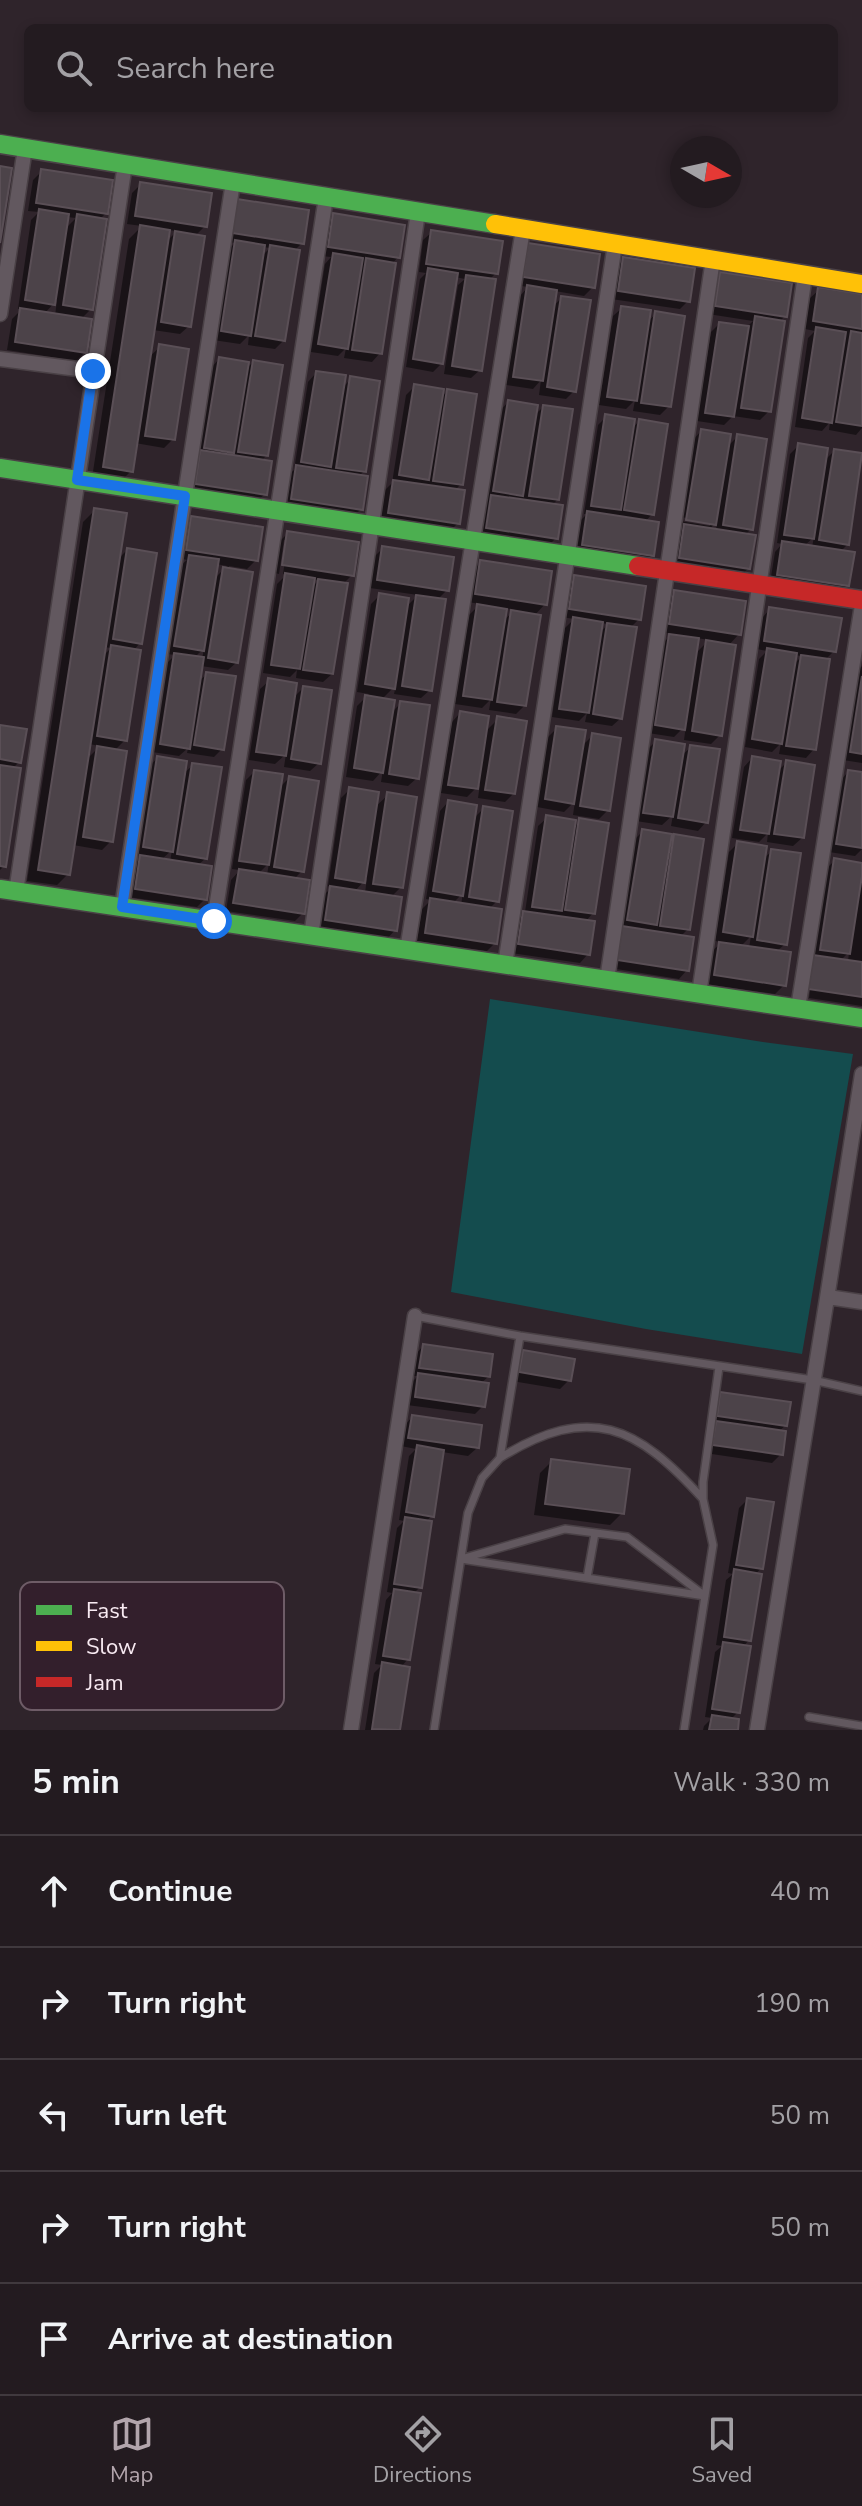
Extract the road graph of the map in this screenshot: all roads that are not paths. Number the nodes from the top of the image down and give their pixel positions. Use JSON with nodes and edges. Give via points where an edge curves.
{"nodes":[{"id":1,"x":0,"y":144,"type":"edge"},
{"id":2,"x":25,"y":148,"type":"junction"},
{"id":3,"x":125,"y":164,"type":"junction"},
{"id":4,"x":233,"y":182,"type":"junction"},
{"id":5,"x":326,"y":197,"type":"junction"},
{"id":6,"x":418,"y":212,"type":"junction"},
{"id":7,"x":523,"y":229,"type":"junction"},
{"id":8,"x":615,"y":244,"type":"junction"},
{"id":9,"x":713,"y":259,"type":"junction"},
{"id":10,"x":805,"y":275,"type":"junction"},
{"id":11,"x":862,"y":284,"type":"edge"},
{"id":12,"x":0,"y":314,"type":"edge"},
{"id":13,"x":0,"y":359,"type":"edge"},
{"id":14,"x":93,"y":371,"type":"junction"},
{"id":15,"x":0,"y":468,"type":"edge"},
{"id":16,"x":77,"y":480,"type":"junction"},
{"id":17,"x":185,"y":496,"type":"junction"},
{"id":18,"x":278,"y":511,"type":"junction"},
{"id":19,"x":372,"y":525,"type":"junction"},
{"id":20,"x":473,"y":540,"type":"junction"},
{"id":21,"x":567,"y":555,"type":"junction"},
{"id":22,"x":668,"y":570,"type":"junction"},
{"id":23,"x":760,"y":584,"type":"junction"},
{"id":24,"x":862,"y":603,"type":"edge"},
{"id":25,"x":8,"y":890,"type":"edge"},
{"id":26,"x":122,"y":907,"type":"junction"},
{"id":27,"x":214,"y":921,"type":"junction"},
{"id":28,"x":311,"y":936,"type":"junction"},
{"id":29,"x":407,"y":950,"type":"junction"},
{"id":30,"x":505,"y":965,"type":"junction"},
{"id":31,"x":607,"y":980,"type":"junction"},
{"id":32,"x":699,"y":994,"type":"junction"},
{"id":33,"x":798,"y":1008,"type":"junction"},
{"id":34,"x":862,"y":1018,"type":"edge"},
{"id":35,"x":862,"y":1074,"type":"edge"},
{"id":36,"x":856,"y":1153,"type":"edge"},
{"id":37,"x":828,"y":1297,"type":"junction"},
{"id":38,"x":862,"y":1302,"type":"edge"},
{"id":39,"x":415,"y":1316,"type":"joint"},
{"id":40,"x":520,"y":1336,"type":"junction"},
{"id":41,"x":719,"y":1367,"type":"junction"},
{"id":42,"x":813,"y":1380,"type":"junction"},
{"id":43,"x":862,"y":1391,"type":"edge"},
{"id":44,"x":500,"y":1458,"type":"junction"},
{"id":45,"x":703,"y":1499,"type":"junction"},
{"id":46,"x":595,"y":1533,"type":"junction"},
{"id":47,"x":461,"y":1559,"type":"junction"},
{"id":48,"x":587,"y":1578,"type":"junction"},
{"id":49,"x":705,"y":1596,"type":"junction"},
{"id":50,"x":809,"y":1717,"type":"dead end"},
{"id":51,"x":862,"y":1726,"type":"edge"},
{"id":52,"x":351,"y":1730,"type":"edge"},
{"id":53,"x":434,"y":1730,"type":"edge"},
{"id":54,"x":684,"y":1730,"type":"edge"},
{"id":55,"x":757,"y":1730,"type":"edge"}],
"edges":[{"from":1,"to":2,"type":"street"},
{"from":2,"to":3,"type":"street"},
{"from":2,"to":12,"type":"street"},
{"from":3,"to":4,"type":"street"},
{"from":3,"to":14,"type":"street"},
{"from":4,"to":5,"type":"street"},
{"from":4,"to":17,"type":"street"},
{"from":5,"to":6,"type":"street"},
{"from":5,"to":18,"type":"street"},
{"from":6,"to":7,"type":"street"},
{"from":6,"to":19,"type":"street"},
{"from":7,"to":8,"type":"street"},
{"from":7,"to":20,"type":"street"},
{"from":8,"to":9,"type":"street"},
{"from":8,"to":21,"type":"street"},
{"from":9,"to":10,"type":"street"},
{"from":9,"to":22,"type":"street"},
{"from":10,"to":11,"type":"street"},
{"from":10,"to":23,"type":"street"},
{"from":13,"to":14,"type":"street"},
{"from":14,"to":16,"type":"street"},
{"from":15,"to":16,"type":"street"},
{"from":16,"to":17,"type":"street"},
{"from":16,"to":25,"type":"street"},
{"from":17,"to":18,"type":"street"},
{"from":17,"to":26,"type":"street"},
{"from":18,"to":19,"type":"street"},
{"from":18,"to":27,"type":"street"},
{"from":19,"to":20,"type":"street"},
{"from":19,"to":28,"type":"street"},
{"from":20,"to":21,"type":"street"},
{"from":20,"to":29,"type":"street"},
{"from":21,"to":22,"type":"street"},
{"from":21,"to":30,"type":"street"},
{"from":22,"to":23,"type":"street"},
{"from":22,"to":31,"type":"street"},
{"from":23,"to":24,"type":"street"},
{"from":23,"to":32,"type":"street"},
{"from":24,"to":33,"type":"street"},
{"from":25,"to":26,"type":"street"},
{"from":26,"to":27,"type":"street"},
{"from":27,"to":28,"type":"street"},
{"from":28,"to":29,"type":"street"},
{"from":29,"to":30,"type":"street"},
{"from":30,"to":31,"type":"street"},
{"from":31,"to":32,"type":"street"},
{"from":32,"to":33,"type":"street"},
{"from":33,"to":34,"type":"street"},
{"from":35,"to":36,"type":"street"},
{"from":36,"to":37,"type":"street"},
{"from":37,"to":38,"type":"street"},
{"from":37,"to":42,"type":"street"},
{"from":39,"to":40,"type":"lane"},
{"from":39,"to":52,"type":"street"},
{"from":40,"to":41,"type":"lane"},
{"from":40,"to":44,"type":"lane"},
{"from":41,"to":42,"type":"lane"},
{"from":41,"to":45,"type":"lane"},
{"from":42,"to":43,"type":"lane"},
{"from":42,"to":55,"type":"street"},
{"from":44,"to":45,"type":"lane","via":[[566,1427],[607,1427],[676,1469]]},
{"from":44,"to":47,"type":"lane","via":[[482,1478],[468,1513]]},
{"from":45,"to":49,"type":"lane","via":[[713,1545]]},
{"from":46,"to":47,"type":"lane","via":[[565,1529]]},
{"from":46,"to":48,"type":"lane"},
{"from":46,"to":49,"type":"lane","via":[[627,1537]]},
{"from":47,"to":48,"type":"lane"},
{"from":47,"to":53,"type":"lane"},
{"from":48,"to":49,"type":"lane"},
{"from":49,"to":54,"type":"lane"},
{"from":50,"to":51,"type":"lane"}]}
